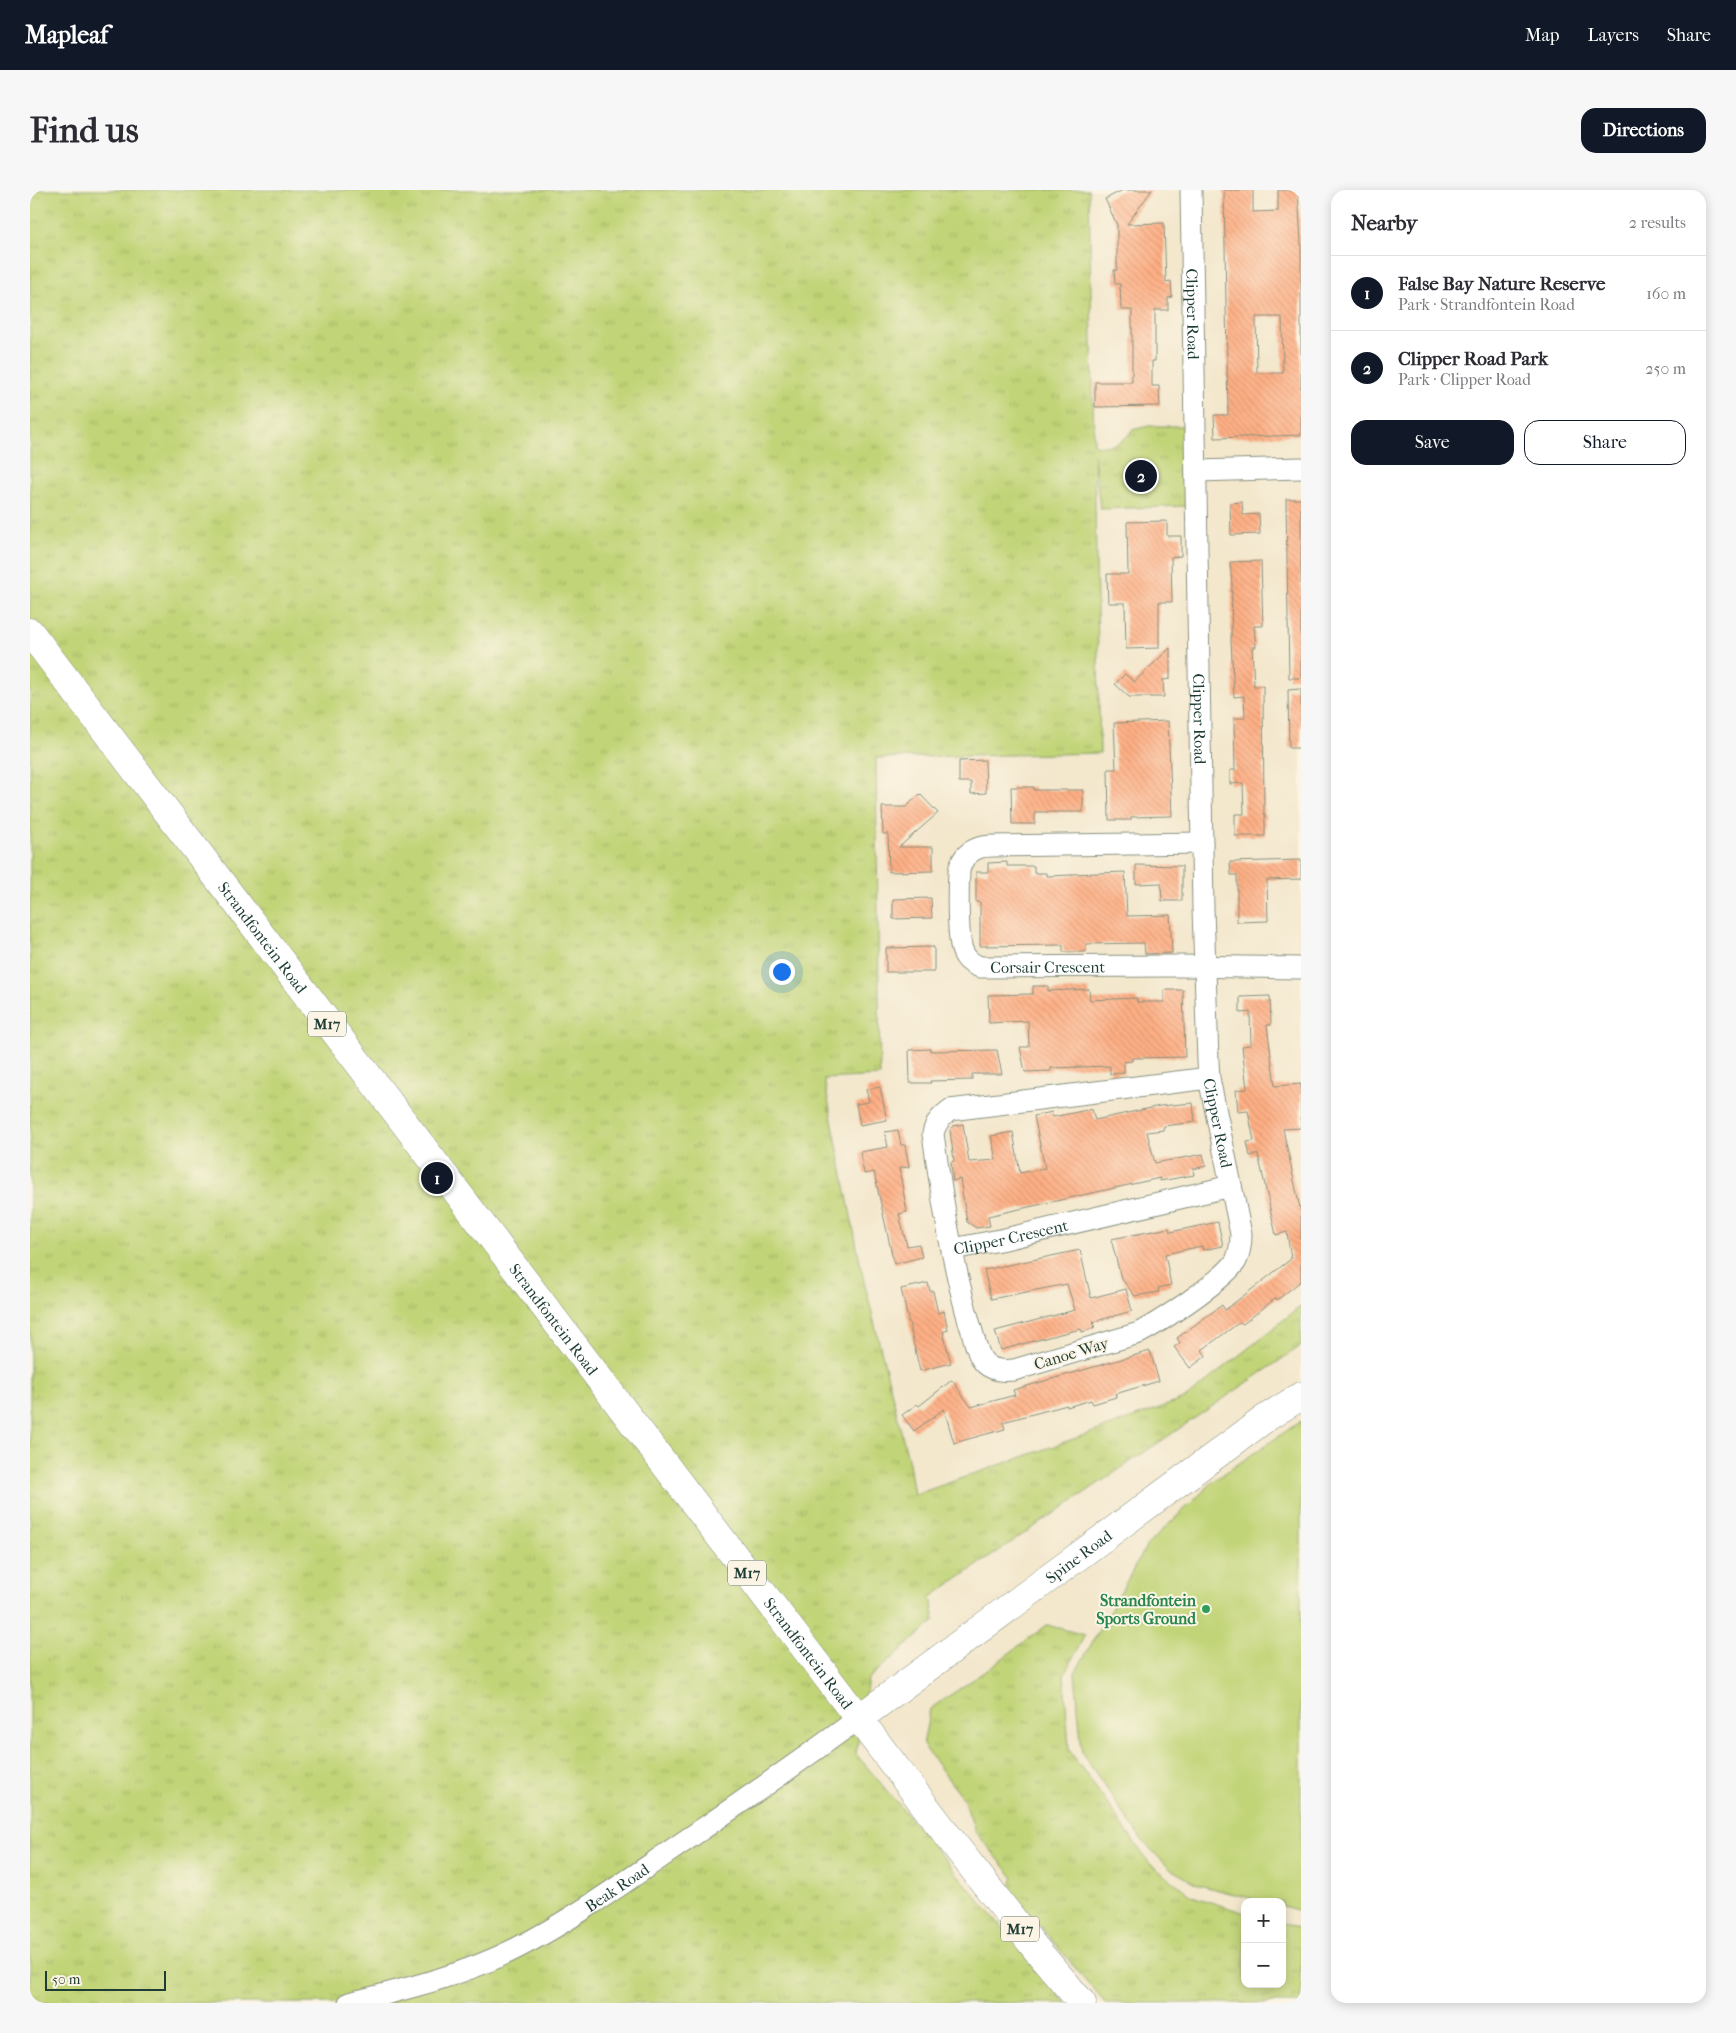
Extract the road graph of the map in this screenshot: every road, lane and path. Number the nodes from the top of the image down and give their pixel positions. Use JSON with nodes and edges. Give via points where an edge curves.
{"nodes":[{"id":1,"x":1191,"y":190,"type":"edge"},
{"id":2,"x":1301,"y":468,"type":"edge"},
{"id":3,"x":1196,"y":471,"type":"junction"},
{"id":4,"x":30,"y":632,"type":"edge"},
{"id":5,"x":1202,"y":843,"type":"junction"},
{"id":6,"x":1205,"y":967,"type":"junction"},
{"id":7,"x":1301,"y":968,"type":"edge"},
{"id":8,"x":1209,"y":1078,"type":"junction"},
{"id":9,"x":1231,"y":1186,"type":"junction"},
{"id":10,"x":1241,"y":1244,"type":"joint"},
{"id":11,"x":953,"y":1249,"type":"junction"},
{"id":12,"x":1301,"y":1396,"type":"edge"},
{"id":13,"x":858,"y":1719,"type":"junction"},
{"id":14,"x":349,"y":2003,"type":"edge"},
{"id":15,"x":1082,"y":2003,"type":"edge"}],
"edges":[{"from":1,"to":3,"type":"street","name":"Clipper Road"},
{"from":2,"to":3,"type":"street"},
{"from":3,"to":5,"type":"street","name":"Clipper Road"},
{"from":4,"to":13,"type":"main road","name":"Strandfontein Road","number":"M17"},
{"from":5,"to":6,"type":"street","name":"Clipper Road"},
{"from":5,"to":6,"type":"street","name":"Corsair Crescent","via":[[982,846],[965,857],[959,870],[960,940],[966,958],[980,967]]},
{"from":6,"to":7,"type":"street","name":"Corsair Crescent"},
{"from":6,"to":8,"type":"street","name":"Clipper Road"},
{"from":8,"to":9,"type":"street","name":"Clipper Road"},
{"from":8,"to":11,"type":"street","name":"Clipper Crescent","via":[[950,1110],[935,1126],[934,1134]]},
{"from":9,"to":10,"type":"street","name":"Clipper Road"},
{"from":9,"to":11,"type":"street","name":"Clipper Crescent"},
{"from":10,"to":11,"type":"street","name":"Canoe Way","via":[[1229,1270],[1154,1325],[1005,1371],[988,1367],[980,1356],[960,1289]]},
{"from":12,"to":13,"type":"main road","name":"Spine Road","via":[[1266,1418]]},
{"from":13,"to":14,"type":"street","name":"Beak Road","via":[[578,1914],[524,1944],[468,1969]]},
{"from":13,"to":15,"type":"main road","name":"Strandfontein Road","number":"M17","via":[[986,1887]]}]}
